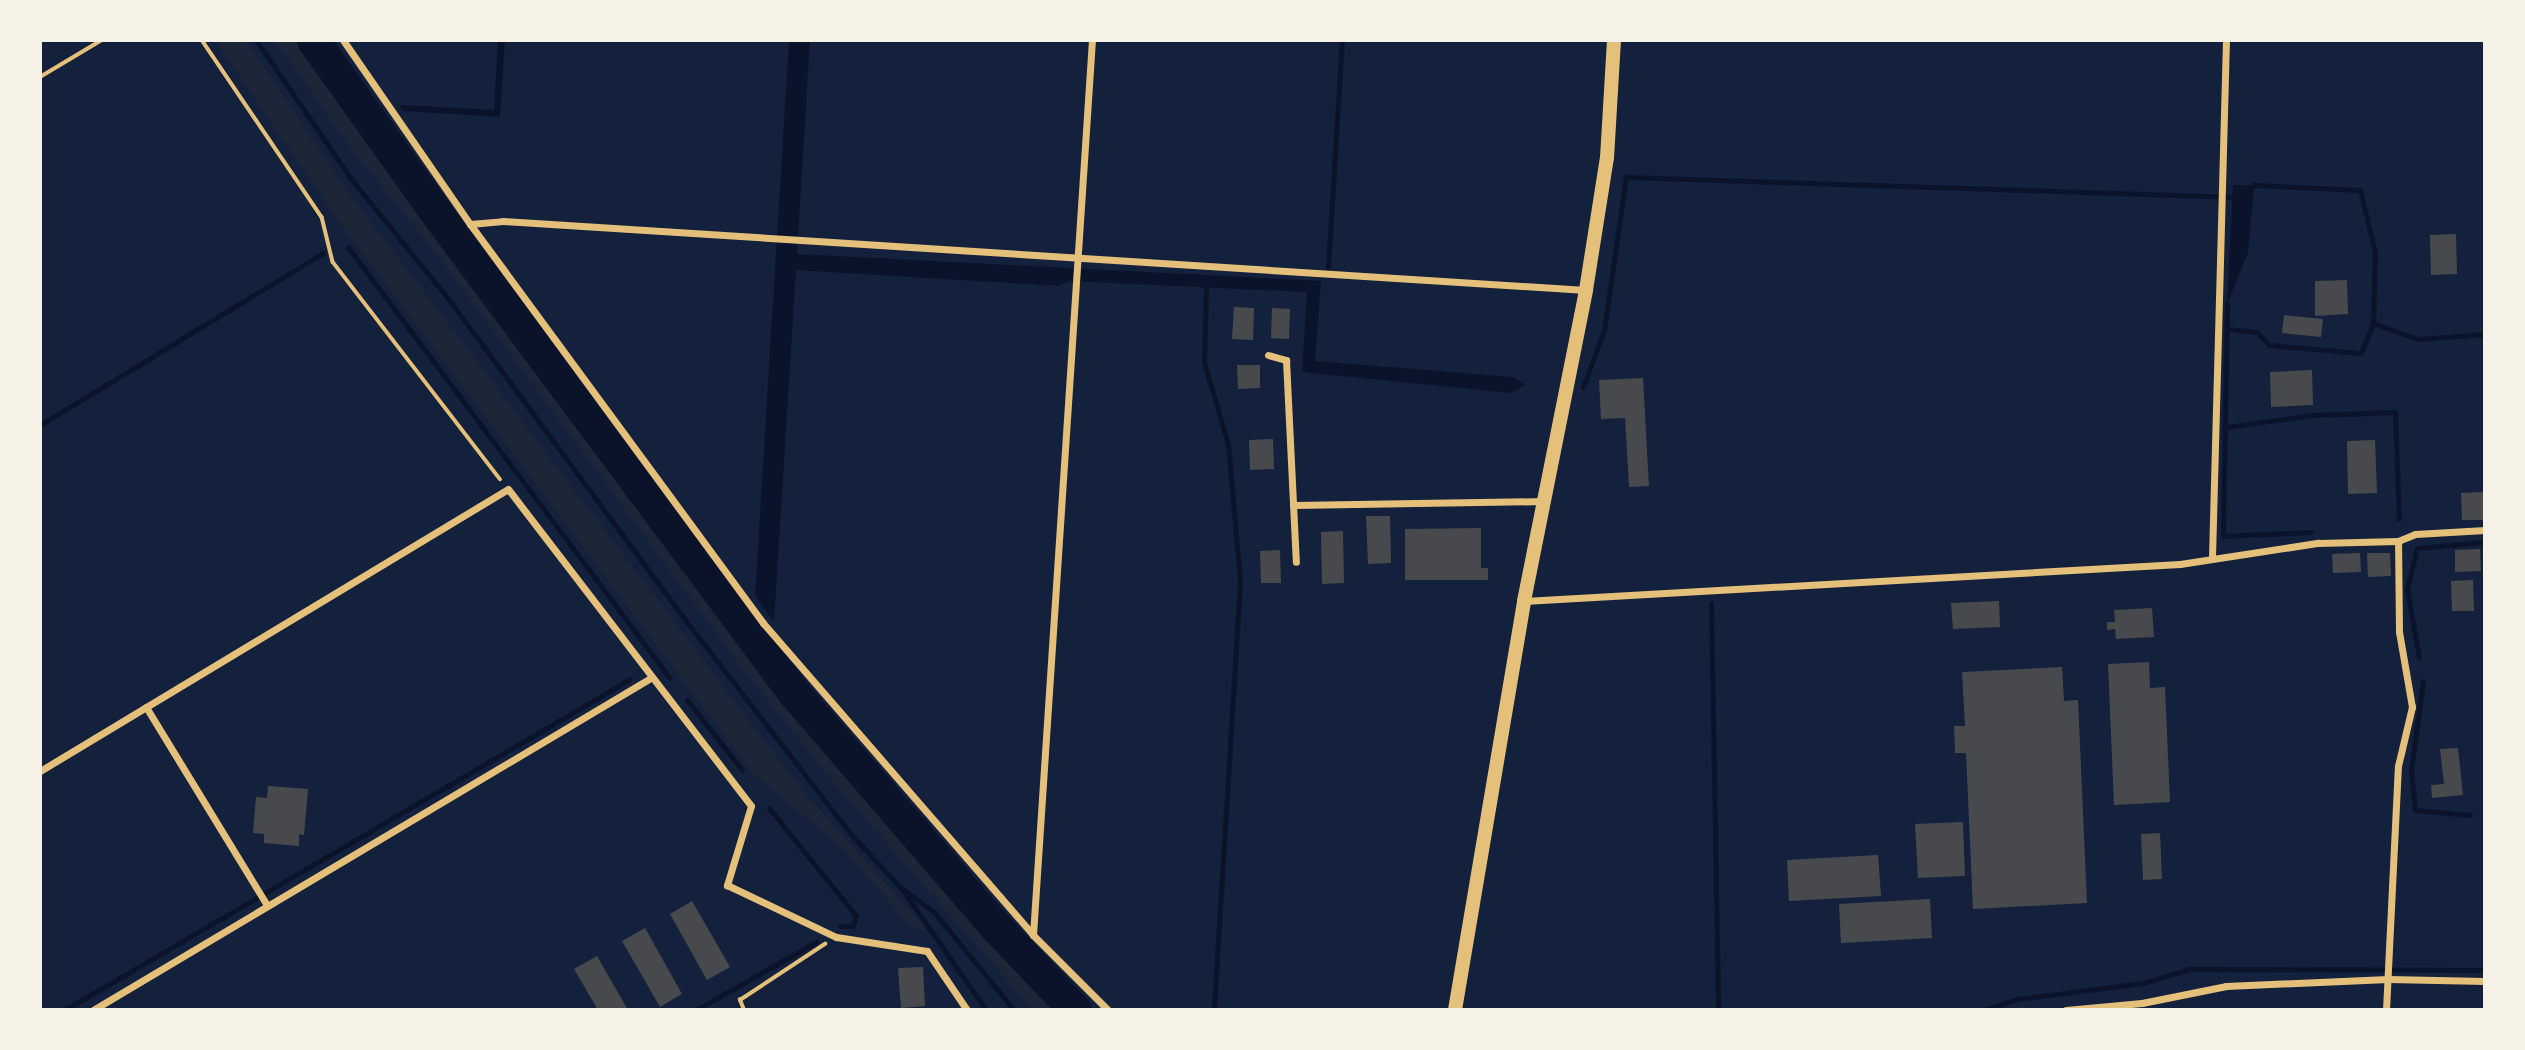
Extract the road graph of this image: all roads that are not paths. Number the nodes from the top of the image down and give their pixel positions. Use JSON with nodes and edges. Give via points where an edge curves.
{"nodes":[{"id":1,"x":343,"y":40,"type":"edge"},
{"id":2,"x":1092,"y":40,"type":"edge"},
{"id":3,"x":1614,"y":40,"type":"edge"},
{"id":4,"x":2226,"y":40,"type":"edge"},
{"id":5,"x":470,"y":224,"type":"junction"},
{"id":6,"x":1080,"y":258,"type":"junction"},
{"id":7,"x":1586,"y":290,"type":"junction"},
{"id":8,"x":1268,"y":355,"type":"dead end"},
{"id":9,"x":1545,"y":501,"type":"junction"},
{"id":10,"x":1293,"y":505,"type":"junction"},
{"id":11,"x":2485,"y":530,"type":"edge"},
{"id":12,"x":2398,"y":541,"type":"junction"},
{"id":13,"x":2212,"y":557,"type":"junction"},
{"id":14,"x":1296,"y":562,"type":"dead end"},
{"id":15,"x":1524,"y":601,"type":"junction"},
{"id":16,"x":649,"y":679,"type":"junction"},
{"id":17,"x":146,"y":706,"type":"junction"},
{"id":18,"x":40,"y":771,"type":"edge"},
{"id":19,"x":267,"y":905,"type":"junction"},
{"id":20,"x":1033,"y":934,"type":"junction"},
{"id":21,"x":2388,"y":979,"type":"junction"},
{"id":22,"x":2485,"y":981,"type":"edge"},
{"id":23,"x":93,"y":1010,"type":"edge"},
{"id":24,"x":967,"y":1010,"type":"edge"},
{"id":25,"x":1108,"y":1010,"type":"edge"},
{"id":26,"x":1455,"y":1010,"type":"edge"},
{"id":27,"x":2066,"y":1010,"type":"edge"},
{"id":28,"x":2386,"y":1010,"type":"edge"}],
"edges":[{"from":1,"to":5,"type":"street"},
{"from":2,"to":6,"type":"street"},
{"from":3,"to":7,"type":"main road","via":[[1607,158]]},
{"from":4,"to":13,"type":"street"},
{"from":5,"to":6,"type":"street","via":[[503,220]]},
{"from":5,"to":20,"type":"street","via":[[763,623]]},
{"from":6,"to":7,"type":"street"},
{"from":6,"to":20,"type":"street"},
{"from":7,"to":9,"type":"main road"},
{"from":8,"to":10,"type":"street","via":[[1286,359]]},
{"from":9,"to":10,"type":"street"},
{"from":9,"to":15,"type":"main road"},
{"from":10,"to":14,"type":"street"},
{"from":11,"to":12,"type":"street","via":[[2415,534]]},
{"from":12,"to":13,"type":"street","via":[[2318,543]]},
{"from":12,"to":21,"type":"street","via":[[2399,632],[2412,707],[2398,766]]},
{"from":13,"to":15,"type":"street","via":[[2180,564]]},
{"from":15,"to":26,"type":"main road"},
{"from":16,"to":17,"type":"street","via":[[508,489]]},
{"from":16,"to":19,"type":"street"},
{"from":16,"to":24,"type":"street","via":[[751,806],[727,885],[836,937],[927,951]]},
{"from":17,"to":18,"type":"street"},
{"from":17,"to":19,"type":"street"},
{"from":19,"to":23,"type":"street"},
{"from":20,"to":25,"type":"street"},
{"from":21,"to":22,"type":"street"},
{"from":21,"to":27,"type":"street","via":[[2226,986],[2142,1003]]},
{"from":21,"to":28,"type":"street"}]}
